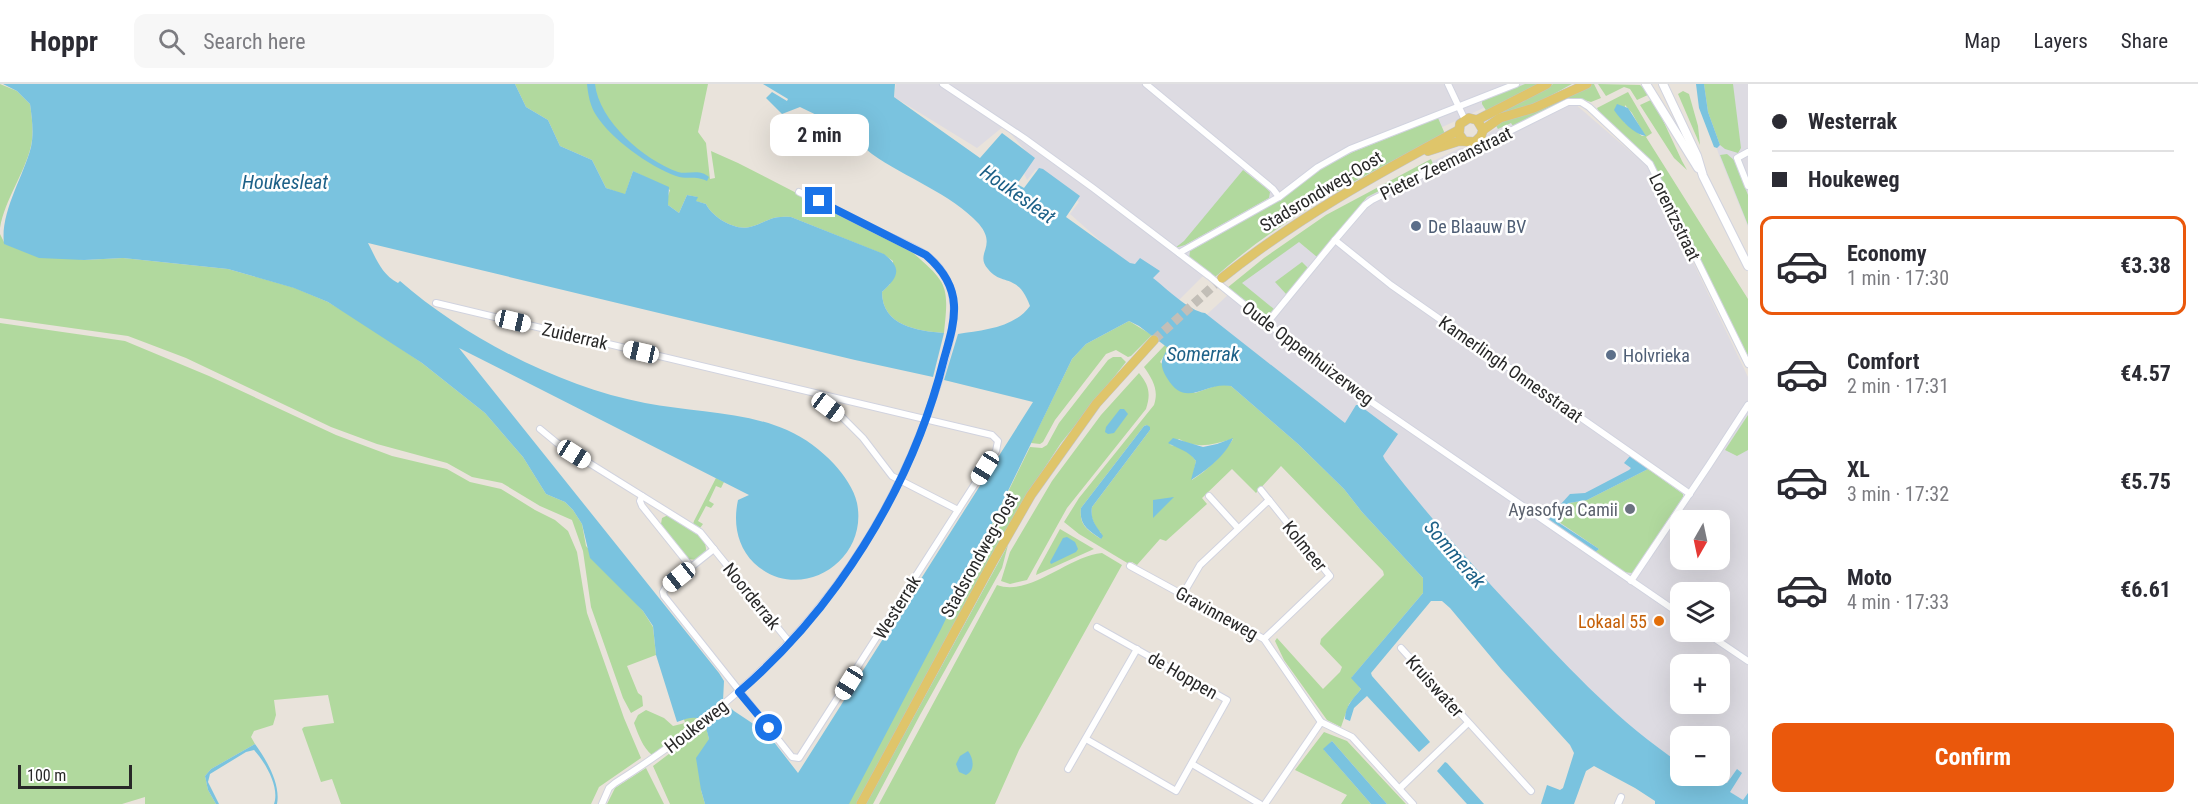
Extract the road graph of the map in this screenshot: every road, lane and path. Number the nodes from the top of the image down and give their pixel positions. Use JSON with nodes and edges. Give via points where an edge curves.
{"nodes":[{"id":1,"x":943,"y":84,"type":"edge"},
{"id":2,"x":1146,"y":84,"type":"edge"},
{"id":3,"x":1448,"y":84,"type":"edge"},
{"id":4,"x":1516,"y":84,"type":"edge"},
{"id":5,"x":1546,"y":84,"type":"edge"},
{"id":6,"x":1577,"y":84,"type":"edge"},
{"id":7,"x":1587,"y":84,"type":"edge"},
{"id":8,"x":1647,"y":84,"type":"edge"},
{"id":9,"x":1663,"y":84,"type":"edge"},
{"id":10,"x":1669,"y":84,"type":"edge"},
{"id":11,"x":1568,"y":91,"type":"junction"},
{"id":12,"x":1568,"y":102,"type":"joint"},
{"id":13,"x":1459,"y":106,"type":"junction"},
{"id":14,"x":1678,"y":117,"type":"junction"},
{"id":15,"x":1466,"y":120,"type":"junction"},
{"id":16,"x":1477,"y":120,"type":"junction"},
{"id":17,"x":1459,"y":130,"type":"junction"},
{"id":18,"x":1483,"y":130,"type":"junction"},
{"id":19,"x":1464,"y":141,"type":"junction"},
{"id":20,"x":1748,"y":152,"type":"edge"},
{"id":21,"x":1411,"y":157,"type":"junction"},
{"id":22,"x":1703,"y":176,"type":"junction"},
{"id":23,"x":1748,"y":186,"type":"edge"},
{"id":24,"x":799,"y":192,"type":"dead end"},
{"id":25,"x":1279,"y":197,"type":"junction"},
{"id":26,"x":1335,"y":240,"type":"junction"},
{"id":27,"x":1179,"y":253,"type":"junction"},
{"id":28,"x":1748,"y":266,"type":"edge"},
{"id":29,"x":1222,"y":278,"type":"tunnel mouth"},
{"id":30,"x":436,"y":303,"type":"dead end"},
{"id":31,"x":1267,"y":323,"type":"junction"},
{"id":32,"x":1154,"y":340,"type":"tunnel mouth"},
{"id":33,"x":1748,"y":364,"type":"edge"},
{"id":34,"x":819,"y":394,"type":"junction"},
{"id":35,"x":1748,"y":405,"type":"edge"},
{"id":36,"x":926,"y":419,"type":"junction"},
{"id":37,"x":540,"y":429,"type":"dead end"},
{"id":38,"x":900,"y":480,"type":"junction"},
{"id":39,"x":1261,"y":490,"type":"dead end"},
{"id":40,"x":1690,"y":494,"type":"junction"},
{"id":41,"x":642,"y":496,"type":"junction"},
{"id":42,"x":1209,"y":496,"type":"dead end"},
{"id":43,"x":1269,"y":500,"type":"junction"},
{"id":44,"x":958,"y":510,"type":"junction"},
{"id":45,"x":1238,"y":528,"type":"junction"},
{"id":46,"x":714,"y":549,"type":"junction"},
{"id":47,"x":1130,"y":566,"type":"dead end"},
{"id":48,"x":691,"y":567,"type":"junction"},
{"id":49,"x":1630,"y":580,"type":"junction"},
{"id":50,"x":1183,"y":594,"type":"junction"},
{"id":51,"x":1670,"y":607,"type":"edge"},
{"id":52,"x":1097,"y":627,"type":"dead end"},
{"id":53,"x":1264,"y":639,"type":"junction"},
{"id":54,"x":1720,"y":642,"type":"edge"},
{"id":55,"x":790,"y":643,"type":"junction"},
{"id":56,"x":1401,"y":648,"type":"dead end"},
{"id":57,"x":1137,"y":649,"type":"junction"},
{"id":58,"x":1748,"y":661,"type":"edge"},
{"id":59,"x":739,"y":692,"type":"junction"},
{"id":60,"x":1321,"y":722,"type":"junction"},
{"id":61,"x":1468,"y":723,"type":"junction"},
{"id":62,"x":1086,"y":739,"type":"junction"},
{"id":63,"x":1192,"y":764,"type":"junction"},
{"id":64,"x":1068,"y":769,"type":"dead end"},
{"id":65,"x":1400,"y":788,"type":"junction"},
{"id":66,"x":1531,"y":791,"type":"dead end"},
{"id":67,"x":602,"y":804,"type":"edge"},
{"id":68,"x":861,"y":804,"type":"edge"},
{"id":69,"x":1262,"y":804,"type":"edge"},
{"id":70,"x":1413,"y":804,"type":"edge"}],
"edges":[{"from":1,"to":27,"type":"street","name":"Oude Oppenhuizerweg","via":[[1024,138]]},
{"from":2,"to":25,"type":"street"},
{"from":3,"to":13,"type":"street"},
{"from":4,"to":13,"type":"street"},
{"from":5,"to":16,"type":"main road"},
{"from":6,"to":11,"type":"main road"},
{"from":7,"to":11,"type":"main road"},
{"from":8,"to":22,"type":"main road"},
{"from":9,"to":14,"type":"main road"},
{"from":10,"to":14,"type":"main road","via":[[1678,104]]},
{"from":11,"to":18,"type":"main road","via":[[1534,108],[1500,118]]},
{"from":12,"to":26,"type":"street","name":"Pieter Zeemanstraat","via":[[1372,200]]},
{"from":12,"to":33,"type":"street","name":"Lorentzstraat","via":[[1588,106],[1650,164]]},
{"from":13,"to":15,"type":"street"},
{"from":13,"to":25,"type":"street","via":[[1350,149],[1318,167]]},
{"from":14,"to":22,"type":"main road"},
{"from":15,"to":16,"type":"main road"},
{"from":15,"to":17,"type":"main road"},
{"from":16,"to":18,"type":"main road"},
{"from":17,"to":19,"type":"main road"},
{"from":17,"to":21,"type":"main road","name":"Stadsrondweg-Oost"},
{"from":18,"to":19,"type":"main road","via":[[1477,141]]},
{"from":19,"to":21,"type":"main road","name":"Stadsrondweg-Oost"},
{"from":20,"to":23,"type":"street","via":[[1737,158]]},
{"from":21,"to":29,"type":"main road","name":"Stadsrondweg-Oost","via":[[1315,210]]},
{"from":22,"to":28,"type":"main road"},
{"from":24,"to":36,"type":"street","name":"Houkeweg","via":[[917,250],[944,274],[953,298],[953,322]]},
{"from":25,"to":27,"type":"street"},
{"from":26,"to":31,"type":"street","name":"Pieter Zeemanstraat"},
{"from":26,"to":40,"type":"street","name":"Kamerlingh Onnesstraat","via":[[1398,290]]},
{"from":27,"to":31,"type":"street","name":"Oude Oppenhuizerweg"},
{"from":30,"to":34,"type":"street","name":"Zuiderrak"},
{"from":31,"to":49,"type":"street","name":"Oude Oppenhuizerweg","via":[[1373,403]]},
{"from":32,"to":68,"type":"main road","name":"Stadsrondweg-Oost","via":[[1096,404],[1031,495]]},
{"from":34,"to":36,"type":"street","name":"Zuiderrak"},
{"from":34,"to":38,"type":"street","via":[[821,403],[852,427],[887,472]]},
{"from":35,"to":40,"type":"street"},
{"from":36,"to":38,"type":"street","name":"Houkeweg"},
{"from":36,"to":44,"type":"street","name":"Westerrak","via":[[992,435],[998,441],[996,451]]},
{"from":37,"to":41,"type":"street","name":"Noorderrak"},
{"from":38,"to":44,"type":"street"},
{"from":38,"to":55,"type":"street","name":"Houkeweg","via":[[849,568]]},
{"from":39,"to":43,"type":"street","name":"Kolmeer"},
{"from":40,"to":49,"type":"street"},
{"from":41,"to":46,"type":"street","name":"Noorderrak","via":[[700,532]]},
{"from":41,"to":48,"type":"street","via":[[642,506]]},
{"from":42,"to":45,"type":"street"},
{"from":43,"to":45,"type":"street"},
{"from":43,"to":53,"type":"street","name":"Kolmeer","via":[[1330,576]]},
{"from":44,"to":59,"type":"street","name":"Westerrak","via":[[800,758],[792,757]]},
{"from":45,"to":50,"type":"street","via":[[1200,565]]},
{"from":46,"to":48,"type":"street","name":"Noorderrak"},
{"from":46,"to":55,"type":"street","name":"Noorderrak"},
{"from":47,"to":50,"type":"street","name":"Gravinneweg"},
{"from":48,"to":59,"type":"street","name":"Noorderrak","via":[[666,587],[664,597]]},
{"from":49,"to":51,"type":"street","name":"Oude Oppenhuizerweg"},
{"from":50,"to":53,"type":"street","name":"Gravinneweg"},
{"from":52,"to":57,"type":"street","name":"de Hoppen"},
{"from":53,"to":60,"type":"street","name":"Gravinneweg"},
{"from":54,"to":58,"type":"street"},
{"from":55,"to":59,"type":"street","name":"Houkeweg"},
{"from":56,"to":61,"type":"street","name":"Kruiswater"},
{"from":57,"to":62,"type":"street","name":"de Hoppen"},
{"from":57,"to":63,"type":"street","name":"de Hoppen","via":[[1227,700]]},
{"from":59,"to":67,"type":"street","name":"Houkeweg","via":[[649,762],[615,783]]},
{"from":60,"to":65,"type":"street","name":"Gravinneweg","via":[[1352,737]]},
{"from":60,"to":69,"type":"street"},
{"from":61,"to":65,"type":"street","name":"Kruiswater"},
{"from":61,"to":66,"type":"street","name":"Kruiswater"},
{"from":62,"to":63,"type":"street","name":"de Hoppen","via":[[1176,791]]},
{"from":62,"to":64,"type":"street","name":"de Hoppen"},
{"from":63,"to":69,"type":"street"},
{"from":65,"to":70,"type":"street","name":"Gravinneweg"}]}
